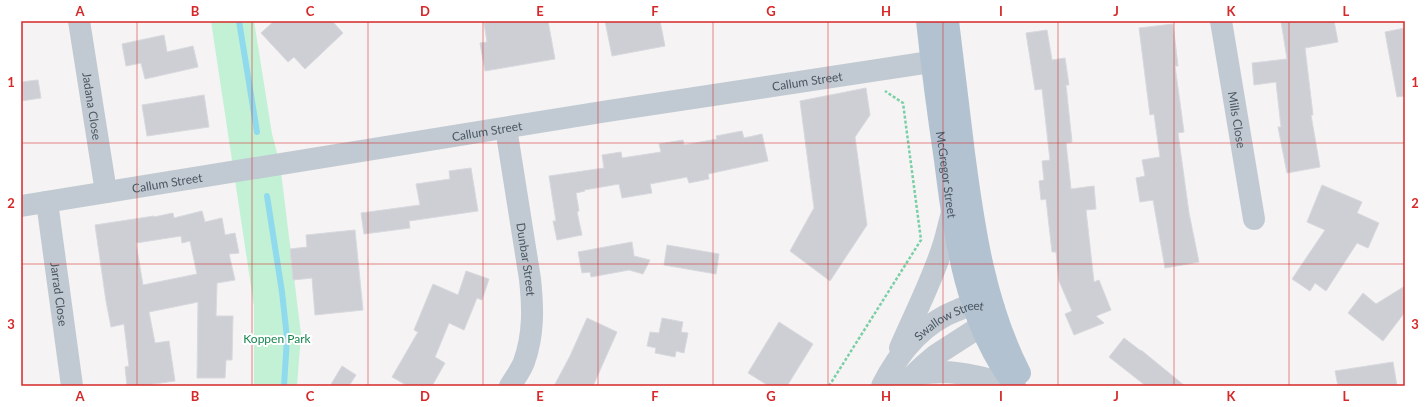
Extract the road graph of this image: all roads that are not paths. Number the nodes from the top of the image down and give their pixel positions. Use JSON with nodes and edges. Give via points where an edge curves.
{"nodes":[{"id":1,"x":79,"y":21,"type":"edge"},
{"id":2,"x":926,"y":21,"type":"edge"},
{"id":3,"x":948,"y":21,"type":"edge"},
{"id":4,"x":1221,"y":21,"type":"edge"},
{"id":5,"x":952,"y":59,"type":"junction"},
{"id":6,"x":931,"y":62,"type":"junction"},
{"id":7,"x":506,"y":128,"type":"junction"},
{"id":8,"x":106,"y":192,"type":"junction"},
{"id":9,"x":47,"y":202,"type":"junction"},
{"id":10,"x":21,"y":206,"type":"edge"},
{"id":11,"x":952,"y":213,"type":"junction"},
{"id":12,"x":1254,"y":219,"type":"dead end"},
{"id":13,"x":973,"y":305,"type":"junction"},
{"id":14,"x":994,"y":308,"type":"junction"},
{"id":15,"x":981,"y":326,"type":"junction"},
{"id":16,"x":886,"y":377,"type":"edge"},
{"id":17,"x":908,"y":380,"type":"edge"},
{"id":18,"x":72,"y":386,"type":"edge"},
{"id":19,"x":510,"y":386,"type":"edge"},
{"id":20,"x":1014,"y":386,"type":"edge"},
{"id":21,"x":1028,"y":386,"type":"edge"}],
"edges":[{"from":1,"to":8,"type":"street","name":"Jadana Close"},
{"from":2,"to":6,"type":"main road","name":"McGregor Street"},
{"from":3,"to":5,"type":"main road","name":"McGregor Street"},
{"from":4,"to":12,"type":"street","name":"Mills Close"},
{"from":5,"to":6,"type":"street","name":"Callum Street"},
{"from":5,"to":14,"type":"main road","name":"McGregor Street","via":[[972,211]]},
{"from":6,"to":7,"type":"street","name":"Callum Street"},
{"from":6,"to":11,"type":"main road","name":"McGregor Street"},
{"from":7,"to":8,"type":"street","name":"Callum Street"},
{"from":7,"to":19,"type":"street","name":"Dunbar Street","via":[[533,304],[532,335],[524,363]]},
{"from":8,"to":9,"type":"street","name":"Callum Street"},
{"from":9,"to":10,"type":"street","name":"Callum Street"},
{"from":9,"to":18,"type":"street","name":"Jarrad Close"},
{"from":11,"to":13,"type":"main road","name":"McGregor Street","via":[[962,271]]},
{"from":11,"to":16,"type":"street","via":[[933,274]]},
{"from":13,"to":14,"type":"street","name":"Swallow Street"},
{"from":13,"to":15,"type":"main road","name":"McGregor Street"},
{"from":13,"to":16,"type":"street","name":"Swallow Street","via":[[942,317],[930,325],[906,349]]},
{"from":14,"to":15,"type":"street","name":"Swallow Street"},
{"from":14,"to":21,"type":"main road","name":"McGregor Street","via":[[1009,349]]},
{"from":15,"to":17,"type":"street","name":"Swallow Street","via":[[936,355]]},
{"from":15,"to":20,"type":"main road","name":"McGregor Street"},
{"from":17,"to":20,"type":"street","via":[[935,372],[957,373]]}]}
